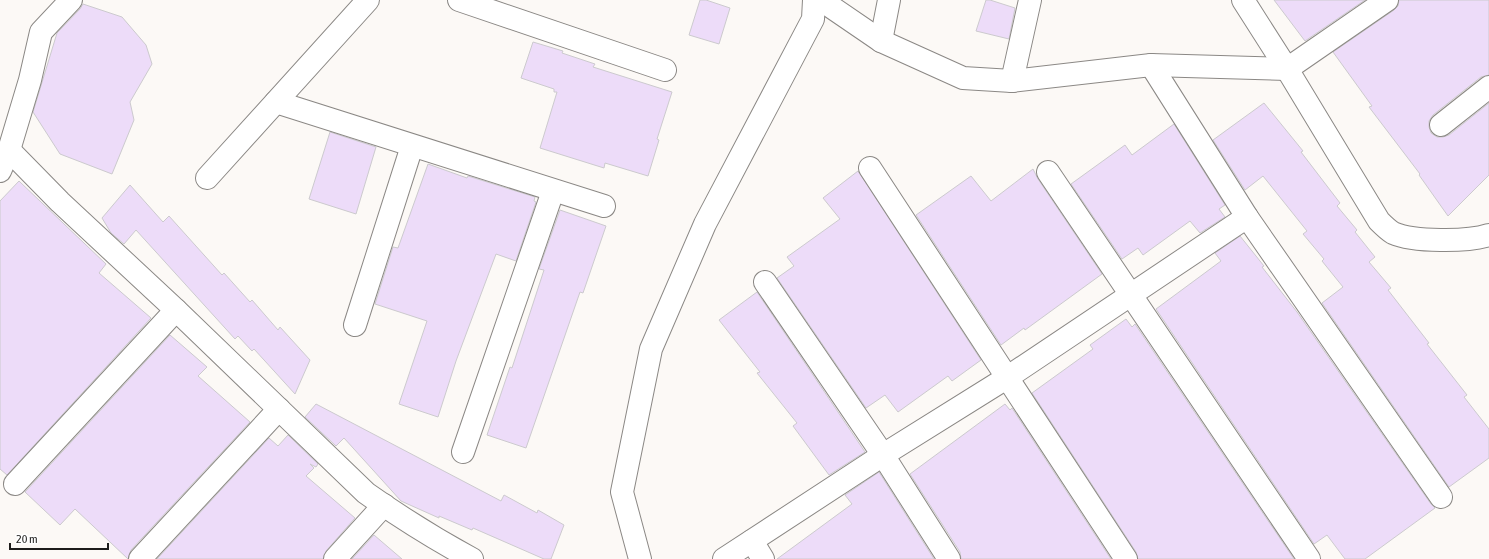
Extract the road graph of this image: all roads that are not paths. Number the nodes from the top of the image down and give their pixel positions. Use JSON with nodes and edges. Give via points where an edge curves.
{"nodes":[{"id":1,"x":71,"y":0,"type":"edge"},
{"id":2,"x":368,"y":0,"type":"edge"},
{"id":3,"x":459,"y":0,"type":"edge"},
{"id":4,"x":814,"y":0,"type":"edge"},
{"id":5,"x":821,"y":0,"type":"edge"},
{"id":6,"x":889,"y":0,"type":"edge"},
{"id":7,"x":1030,"y":0,"type":"edge"},
{"id":8,"x":1243,"y":0,"type":"edge"},
{"id":9,"x":1387,"y":0,"type":"edge"},
{"id":10,"x":881,"y":41,"type":"junction"},
{"id":11,"x":1151,"y":65,"type":"junction"},
{"id":12,"x":1287,"y":69,"type":"junction"},
{"id":13,"x":665,"y":70,"type":"dead end"},
{"id":14,"x":1012,"y":81,"type":"junction"},
{"id":15,"x":1489,"y":87,"type":"edge"},
{"id":16,"x":276,"y":102,"type":"junction"},
{"id":17,"x":1441,"y":124,"type":"dead end"},
{"id":18,"x":412,"y":146,"type":"junction"},
{"id":19,"x":9,"y":150,"type":"junction"},
{"id":20,"x":870,"y":168,"type":"dead end"},
{"id":21,"x":0,"y":172,"type":"edge"},
{"id":22,"x":1048,"y":172,"type":"dead end"},
{"id":23,"x":207,"y":178,"type":"dead end"},
{"id":24,"x":554,"y":191,"type":"junction"},
{"id":25,"x":604,"y":206,"type":"dead end"},
{"id":26,"x":1247,"y":217,"type":"junction"},
{"id":27,"x":1489,"y":235,"type":"edge"},
{"id":28,"x":765,"y":282,"type":"dead end"},
{"id":29,"x":1130,"y":294,"type":"junction"},
{"id":30,"x":176,"y":310,"type":"junction"},
{"id":31,"x":355,"y":325,"type":"dead end"},
{"id":32,"x":1008,"y":377,"type":"junction"},
{"id":33,"x":279,"y":409,"type":"junction"},
{"id":34,"x":463,"y":452,"type":"dead end"},
{"id":35,"x":883,"y":455,"type":"junction"},
{"id":36,"x":15,"y":484,"type":"dead end"},
{"id":37,"x":1442,"y":496,"type":"dead end"},
{"id":38,"x":384,"y":505,"type":"junction"},
{"id":39,"x":758,"y":550,"type":"edge"},
{"id":40,"x":140,"y":559,"type":"edge"},
{"id":41,"x":335,"y":559,"type":"edge"},
{"id":42,"x":472,"y":559,"type":"edge"},
{"id":43,"x":640,"y":559,"type":"edge"},
{"id":44,"x":724,"y":559,"type":"edge"},
{"id":45,"x":949,"y":559,"type":"edge"},
{"id":46,"x":1126,"y":559,"type":"edge"},
{"id":47,"x":1309,"y":559,"type":"edge"}],
"edges":[{"from":1,"to":19,"type":"street","via":[[41,32]]},
{"from":2,"to":16,"type":"street"},
{"from":3,"to":13,"type":"street"},
{"from":4,"to":43,"type":"street","via":[[813,19],[705,224],[651,349],[622,492]]},
{"from":5,"to":10,"type":"street"},
{"from":6,"to":10,"type":"street"},
{"from":7,"to":14,"type":"street"},
{"from":8,"to":12,"type":"street"},
{"from":9,"to":12,"type":"street"},
{"from":10,"to":14,"type":"street","via":[[963,78]]},
{"from":11,"to":12,"type":"street"},
{"from":11,"to":14,"type":"street"},
{"from":11,"to":26,"type":"street"},
{"from":12,"to":27,"type":"street","via":[[1379,221],[1392,232],[1408,238],[1442,241]]},
{"from":15,"to":17,"type":"street"},
{"from":16,"to":18,"type":"street"},
{"from":16,"to":23,"type":"street"},
{"from":18,"to":24,"type":"street"},
{"from":18,"to":31,"type":"street"},
{"from":19,"to":21,"type":"street"},
{"from":19,"to":30,"type":"street","via":[[60,202]]},
{"from":20,"to":32,"type":"street"},
{"from":22,"to":29,"type":"street"},
{"from":24,"to":25,"type":"street"},
{"from":24,"to":34,"type":"street"},
{"from":26,"to":29,"type":"street"},
{"from":26,"to":37,"type":"street"},
{"from":28,"to":35,"type":"street"},
{"from":29,"to":32,"type":"street"},
{"from":29,"to":47,"type":"street"},
{"from":30,"to":33,"type":"street"},
{"from":30,"to":36,"type":"street"},
{"from":32,"to":35,"type":"street"},
{"from":32,"to":46,"type":"street"},
{"from":33,"to":38,"type":"street","via":[[366,493]]},
{"from":33,"to":40,"type":"street"},
{"from":35,"to":39,"type":"street"},
{"from":35,"to":45,"type":"street"},
{"from":38,"to":41,"type":"street"},
{"from":38,"to":42,"type":"street"},
{"from":39,"to":44,"type":"street"}]}
